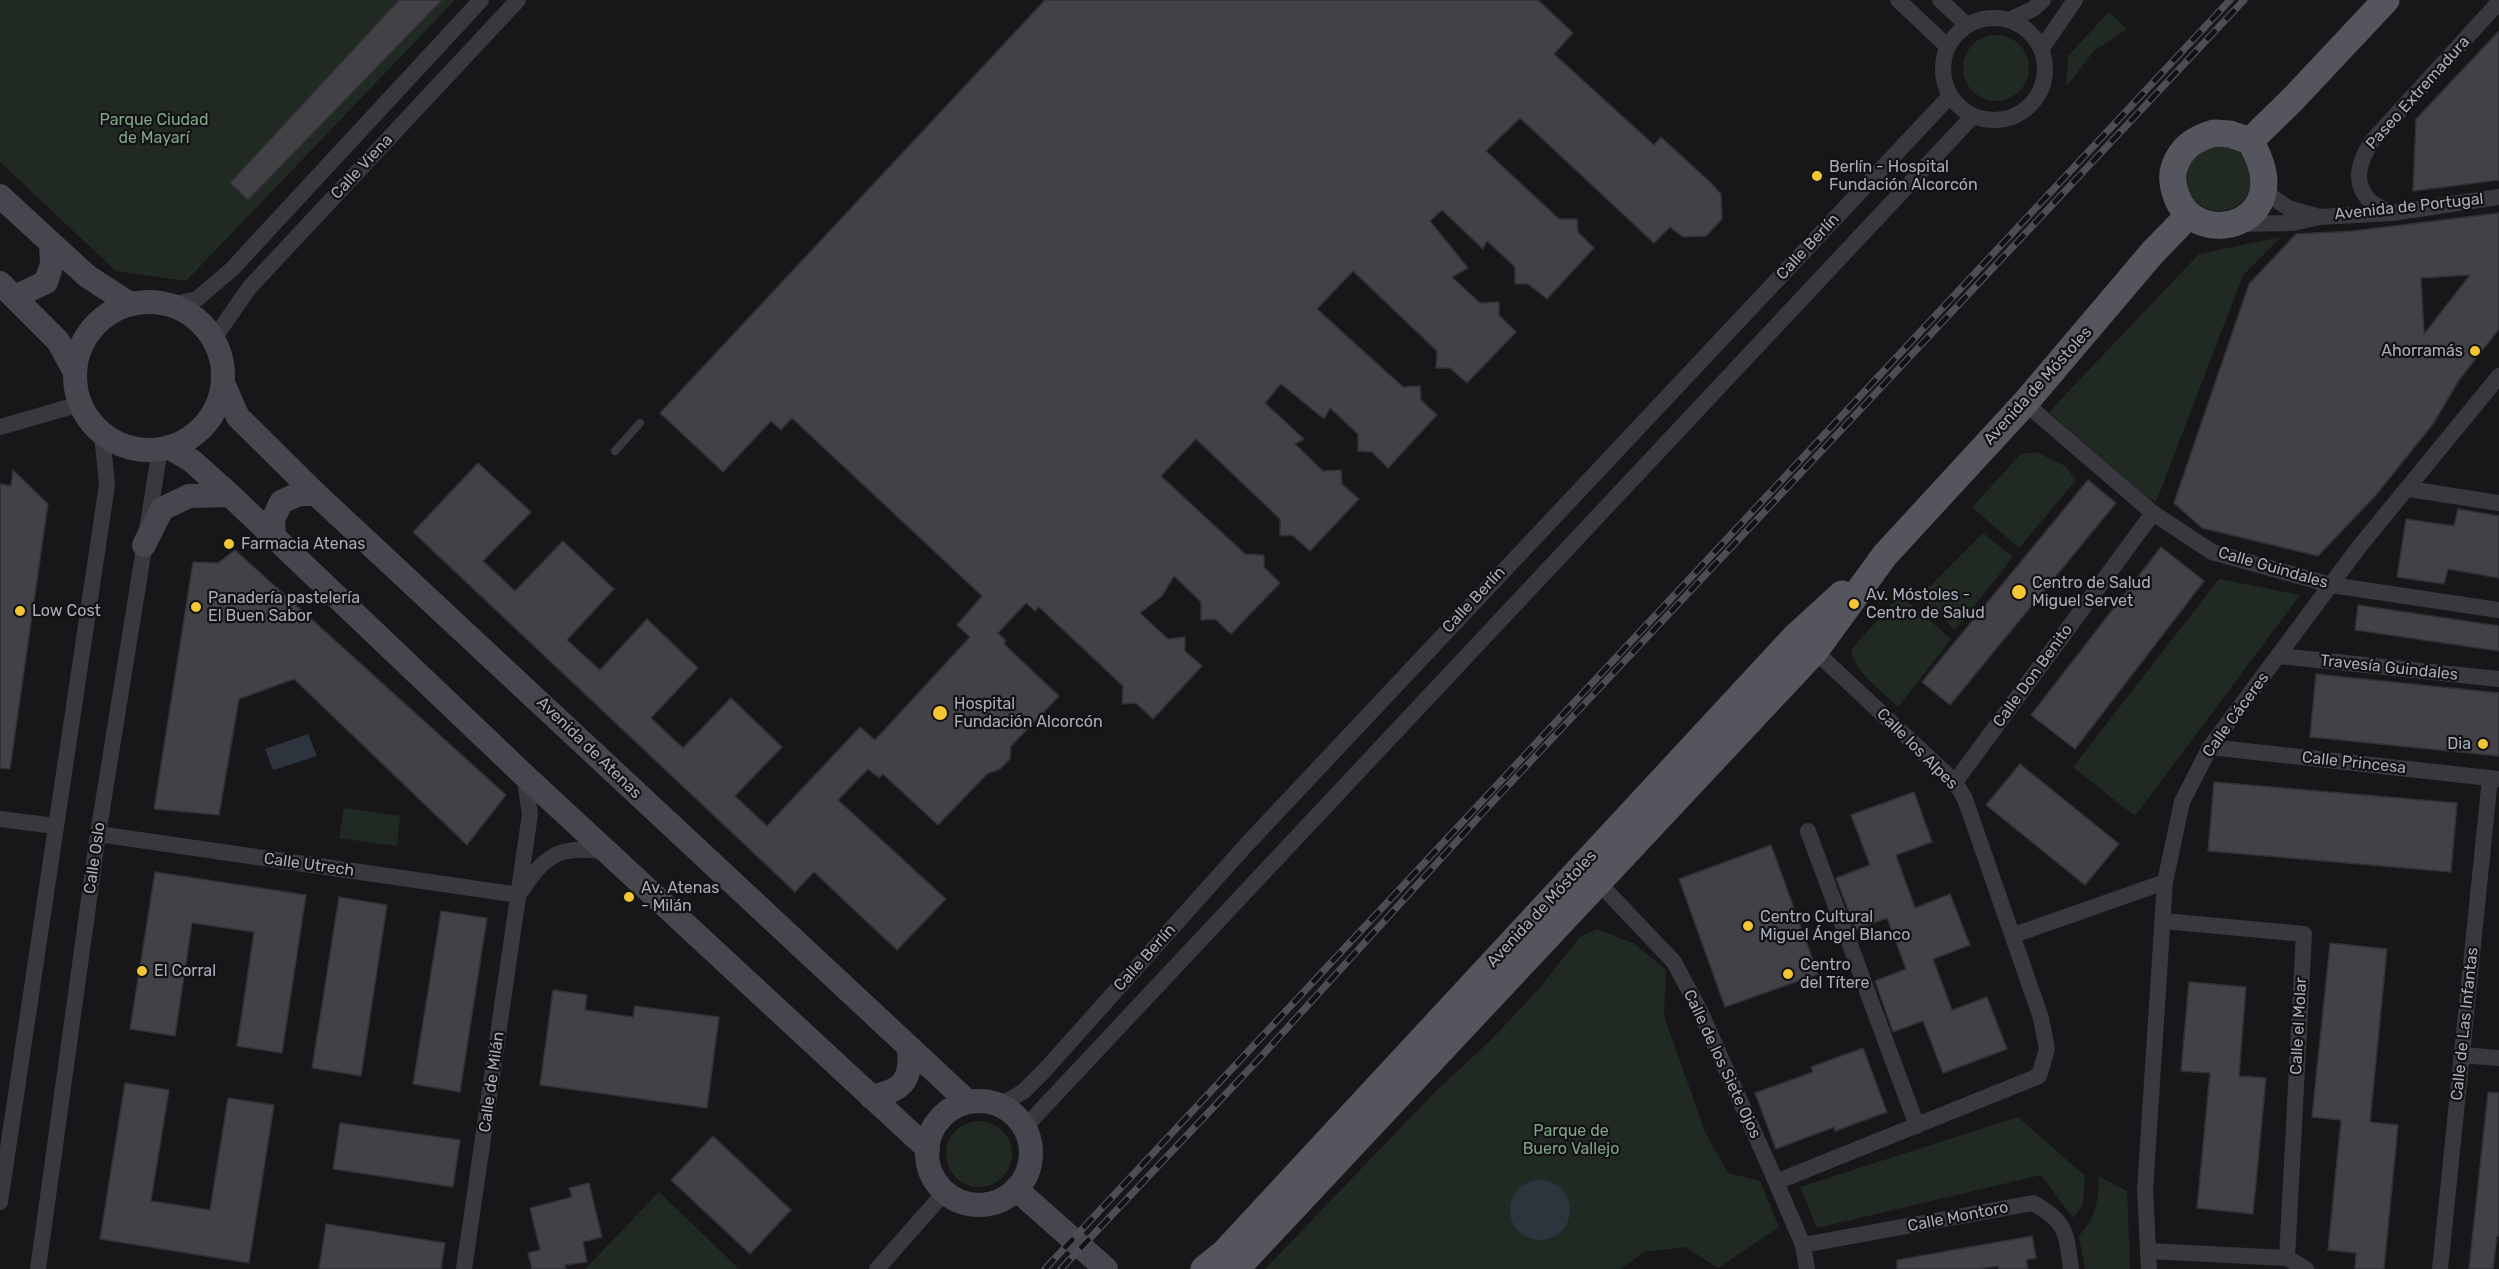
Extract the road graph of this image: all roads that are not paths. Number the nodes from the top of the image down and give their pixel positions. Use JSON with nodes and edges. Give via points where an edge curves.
{"nodes":[{"id":1,"x":482,"y":0,"type":"edge"},
{"id":2,"x":518,"y":0,"type":"edge"},
{"id":3,"x":1898,"y":0,"type":"edge"},
{"id":4,"x":1940,"y":0,"type":"edge"},
{"id":5,"x":2043,"y":0,"type":"edge"},
{"id":6,"x":2075,"y":0,"type":"edge"},
{"id":7,"x":2386,"y":0,"type":"edge"},
{"id":8,"x":2499,"y":2,"type":"edge"},
{"id":9,"x":2009,"y":20,"type":"junction"},
{"id":10,"x":1967,"y":25,"type":"junction"},
{"id":11,"x":1948,"y":47,"type":"junction"},
{"id":12,"x":2042,"y":48,"type":"junction"},
{"id":13,"x":1950,"y":96,"type":"junction"},
{"id":14,"x":1973,"y":116,"type":"junction"},
{"id":15,"x":2250,"y":141,"type":"junction"},
{"id":16,"x":2264,"y":191,"type":"junction"},
{"id":17,"x":0,"y":196,"type":"edge"},
{"id":18,"x":2499,"y":197,"type":"edge"},
{"id":19,"x":2392,"y":213,"type":"junction"},
{"id":20,"x":2189,"y":215,"type":"junction"},
{"id":21,"x":2319,"y":217,"type":"junction"},
{"id":22,"x":2232,"y":224,"type":"junction"},
{"id":23,"x":51,"y":244,"type":"junction"},
{"id":24,"x":7,"y":290,"type":"edge"},
{"id":25,"x":130,"y":304,"type":"junction"},
{"id":26,"x":170,"y":305,"type":"junction"},
{"id":27,"x":213,"y":340,"type":"junction"},
{"id":28,"x":75,"y":372,"type":"junction"},
{"id":29,"x":2499,"y":376,"type":"edge"},
{"id":30,"x":222,"y":383,"type":"junction"},
{"id":31,"x":2025,"y":403,"type":"junction"},
{"id":32,"x":80,"y":404,"type":"junction"},
{"id":33,"x":640,"y":423,"type":"dead end"},
{"id":34,"x":0,"y":427,"type":"edge"},
{"id":35,"x":102,"y":434,"type":"junction"},
{"id":36,"x":164,"y":448,"type":"junction"},
{"id":37,"x":615,"y":451,"type":"dead end"},
{"id":38,"x":2409,"y":489,"type":"junction"},
{"id":39,"x":316,"y":494,"type":"junction"},
{"id":40,"x":230,"y":495,"type":"junction"},
{"id":41,"x":2499,"y":504,"type":"edge"},
{"id":42,"x":2152,"y":513,"type":"junction"},
{"id":43,"x":274,"y":538,"type":"junction"},
{"id":44,"x":144,"y":545,"type":"junction"},
{"id":45,"x":1886,"y":555,"type":"junction"},
{"id":46,"x":2331,"y":585,"type":"junction"},
{"id":47,"x":2499,"y":610,"type":"edge"},
{"id":48,"x":1815,"y":651,"type":"junction"},
{"id":49,"x":2280,"y":656,"type":"junction"},
{"id":50,"x":2499,"y":679,"type":"edge"},
{"id":51,"x":2210,"y":747,"type":"junction"},
{"id":52,"x":524,"y":775,"type":"junction"},
{"id":53,"x":2494,"y":779,"type":"edge"},
{"id":54,"x":1955,"y":782,"type":"junction"},
{"id":55,"x":0,"y":819,"type":"edge"},
{"id":56,"x":55,"y":826,"type":"junction"},
{"id":57,"x":1808,"y":831,"type":"dead end"},
{"id":58,"x":98,"y":834,"type":"junction"},
{"id":59,"x":607,"y":852,"type":"junction"},
{"id":60,"x":1598,"y":882,"type":"junction"},
{"id":61,"x":2165,"y":882,"type":"junction"},
{"id":62,"x":519,"y":895,"type":"junction"},
{"id":63,"x":2164,"y":921,"type":"junction"},
{"id":64,"x":2014,"y":935,"type":"junction"},
{"id":65,"x":909,"y":1049,"type":"junction"},
{"id":66,"x":2462,"y":1055,"type":"junction"},
{"id":67,"x":2499,"y":1058,"type":"edge"},
{"id":68,"x":871,"y":1097,"type":"junction"},
{"id":69,"x":968,"y":1102,"type":"junction"},
{"id":70,"x":1001,"y":1106,"type":"junction"},
{"id":71,"x":1917,"y":1126,"type":"junction"},
{"id":72,"x":1025,"y":1127,"type":"junction"},
{"id":73,"x":928,"y":1149,"type":"junction"},
{"id":74,"x":1776,"y":1182,"type":"junction"},
{"id":75,"x":1017,"y":1189,"type":"junction"},
{"id":76,"x":944,"y":1193,"type":"junction"},
{"id":77,"x":0,"y":1202,"type":"edge"},
{"id":78,"x":1803,"y":1245,"type":"junction"},
{"id":79,"x":2148,"y":1251,"type":"junction"},
{"id":80,"x":2287,"y":1258,"type":"junction"},
{"id":81,"x":38,"y":1269,"type":"edge"},
{"id":82,"x":464,"y":1269,"type":"edge"},
{"id":83,"x":877,"y":1269,"type":"edge"},
{"id":84,"x":1106,"y":1269,"type":"edge"},
{"id":85,"x":1204,"y":1269,"type":"edge"},
{"id":86,"x":1236,"y":1269,"type":"edge"},
{"id":87,"x":1807,"y":1269,"type":"edge"},
{"id":88,"x":2071,"y":1269,"type":"edge"},
{"id":89,"x":2149,"y":1269,"type":"edge"},
{"id":90,"x":2306,"y":1269,"type":"edge"},
{"id":91,"x":2440,"y":1269,"type":"edge"}],
"edges":[{"from":1,"to":26,"type":"street","name":"Calle Viena","via":[[232,269],[197,299]]},
{"from":2,"to":27,"type":"street","name":"Calle Viena","via":[[249,288]]},
{"from":3,"to":11,"type":"street"},
{"from":4,"to":10,"type":"street"},
{"from":5,"to":9,"type":"street"},
{"from":6,"to":12,"type":"street"},
{"from":7,"to":15,"type":"main road"},
{"from":8,"to":19,"type":"street","name":"Paseo Extremadura","via":[[2361,158],[2358,179],[2371,202]]},
{"from":9,"to":10,"type":"street","via":[[1995,17]]},
{"from":9,"to":12,"type":"street","via":[[2034,35]]},
{"from":10,"to":11,"type":"street"},
{"from":11,"to":13,"type":"street","via":[[1943,72]]},
{"from":12,"to":14,"type":"street","via":[[2046,75],[2036,100],[2014,117],[1993,120]]},
{"from":13,"to":14,"type":"street"},
{"from":13,"to":70,"type":"street","name":"Calle Berlín","via":[[1248,843],[1044,1071]]},
{"from":14,"to":72,"type":"street","name":"Calle Berlín"},
{"from":15,"to":16,"type":"main road","via":[[2265,172]]},
{"from":15,"to":20,"type":"main road","via":[[2214,133],[2186,146],[2175,165],[2173,187]]},
{"from":16,"to":21,"type":"street","name":"Avenida de Portugal","via":[[2288,208]]},
{"from":16,"to":22,"type":"main road","via":[[2258,206]]},
{"from":17,"to":23,"type":"street"},
{"from":18,"to":19,"type":"street","name":"Avenida de Portugal"},
{"from":19,"to":21,"type":"street","name":"Avenida de Portugal"},
{"from":20,"to":22,"type":"main road","via":[[2216,226]]},
{"from":20,"to":31,"type":"main road","name":"Avenida de Móstoles"},
{"from":21,"to":22,"type":"street","name":"Avenida de Portugal","via":[[2293,223]]},
{"from":23,"to":24,"type":"street","via":[[52,264],[46,282]]},
{"from":23,"to":25,"type":"street","via":[[87,276]]},
{"from":24,"to":28,"type":"street","via":[[58,341]]},
{"from":25,"to":26,"type":"street"},
{"from":25,"to":28,"type":"street","via":[[91,329],[79,349]]},
{"from":26,"to":27,"type":"street","via":[[190,314]]},
{"from":27,"to":30,"type":"street","via":[[221,361]]},
{"from":28,"to":32,"type":"street"},
{"from":29,"to":38,"type":"street","name":"Calle Cáceres"},
{"from":30,"to":36,"type":"street","via":[[217,404],[206,423],[189,438]]},
{"from":30,"to":39,"type":"street","name":"Avenida de Atenas","via":[[238,417]]},
{"from":31,"to":42,"type":"street","name":"Calle Guindales"},
{"from":31,"to":45,"type":"main road","name":"Avenida de Móstoles"},
{"from":32,"to":34,"type":"street"},
{"from":32,"to":35,"type":"street"},
{"from":33,"to":37,"type":"lane"},
{"from":35,"to":36,"type":"street","via":[[139,449]]},
{"from":35,"to":56,"type":"street","via":[[107,485]]},
{"from":36,"to":40,"type":"street","via":[[192,461]]},
{"from":36,"to":44,"type":"street","name":"Calle Oslo"},
{"from":38,"to":41,"type":"street"},
{"from":38,"to":46,"type":"street","name":"Calle Cáceres"},
{"from":39,"to":43,"type":"street","via":[[299,494],[280,502],[273,520]]},
{"from":39,"to":65,"type":"street","name":"Avenida de Atenas"},
{"from":40,"to":43,"type":"street"},
{"from":40,"to":44,"type":"street","via":[[189,495],[162,509]]},
{"from":42,"to":46,"type":"street","name":"Calle Guindales","via":[[2212,552]]},
{"from":42,"to":54,"type":"street","name":"Calle Don Benito"},
{"from":43,"to":52,"type":"street"},
{"from":44,"to":58,"type":"street","name":"Calle Oslo"},
{"from":45,"to":48,"type":"main road","name":"Avenida de Móstoles"},
{"from":45,"to":85,"type":"main road","name":"Avenida de Móstoles","via":[[1795,636],[1225,1252]]},
{"from":46,"to":47,"type":"street","name":"Calle Guindales"},
{"from":46,"to":49,"type":"street","name":"Calle Cáceres"},
{"from":48,"to":54,"type":"street","name":"Calle los Alpes"},
{"from":48,"to":60,"type":"main road","name":"Avenida de Móstoles"},
{"from":49,"to":50,"type":"street","name":"Travesía Guindales"},
{"from":49,"to":51,"type":"street","name":"Calle Cáceres"},
{"from":51,"to":53,"type":"street","name":"Calle Princesa"},
{"from":51,"to":61,"type":"street","name":"Calle Cáceres","via":[[2181,802]]},
{"from":52,"to":59,"type":"street"},
{"from":52,"to":62,"type":"street","name":"Calle de Milán","via":[[530,814]]},
{"from":53,"to":66,"type":"street","name":"Calle de Las Infantas"},
{"from":54,"to":64,"type":"street","name":"Calle los Alpes","via":[[1965,799]]},
{"from":55,"to":56,"type":"street"},
{"from":56,"to":77,"type":"street"},
{"from":57,"to":71,"type":"street"},
{"from":58,"to":62,"type":"street","name":"Calle Utrech"},
{"from":58,"to":81,"type":"street","name":"Calle Oslo"},
{"from":59,"to":62,"type":"street","name":"Calle de Milán","via":[[571,849],[555,854],[537,866]]},
{"from":59,"to":68,"type":"street"},
{"from":60,"to":74,"type":"street","name":"Calle de los Siete Ojos","via":[[1674,962]]},
{"from":60,"to":86,"type":"main road","name":"Avenida de Móstoles"},
{"from":61,"to":63,"type":"street","name":"Calle Cáceres"},
{"from":61,"to":64,"type":"street"},
{"from":62,"to":82,"type":"street","name":"Calle de Milán"},
{"from":63,"to":79,"type":"street","name":"Calle Cáceres","via":[[2145,1190]]},
{"from":63,"to":80,"type":"street","name":"Calle el Molar","via":[[2304,934]]},
{"from":64,"to":71,"type":"street","name":"Calle los Alpes","via":[[2047,1049],[2039,1076]]},
{"from":65,"to":68,"type":"street","via":[[910,1066],[903,1085]]},
{"from":65,"to":69,"type":"street","name":"Avenida de Atenas"},
{"from":66,"to":67,"type":"street"},
{"from":66,"to":91,"type":"street","name":"Calle de Las Infantas"},
{"from":68,"to":73,"type":"street"},
{"from":69,"to":70,"type":"street","via":[[985,1101]]},
{"from":69,"to":73,"type":"street","via":[[940,1119]]},
{"from":70,"to":72,"type":"street"},
{"from":71,"to":74,"type":"street","name":"Calle los Alpes"},
{"from":72,"to":75,"type":"street","via":[[1031,1160]]},
{"from":73,"to":76,"type":"street","via":[[933,1176]]},
{"from":74,"to":78,"type":"street","name":"Calle de los Siete Ojos"},
{"from":75,"to":76,"type":"street","via":[[987,1204],[970,1204]]},
{"from":75,"to":84,"type":"street"},
{"from":76,"to":83,"type":"street"},
{"from":78,"to":87,"type":"street","name":"Calle de los Siete Ojos"},
{"from":78,"to":88,"type":"street","name":"Calle Montoro","via":[[2033,1203],[2053,1215],[2066,1233]]},
{"from":79,"to":80,"type":"street"},
{"from":79,"to":89,"type":"street","name":"Calle Cáceres"},
{"from":80,"to":90,"type":"street"}]}
